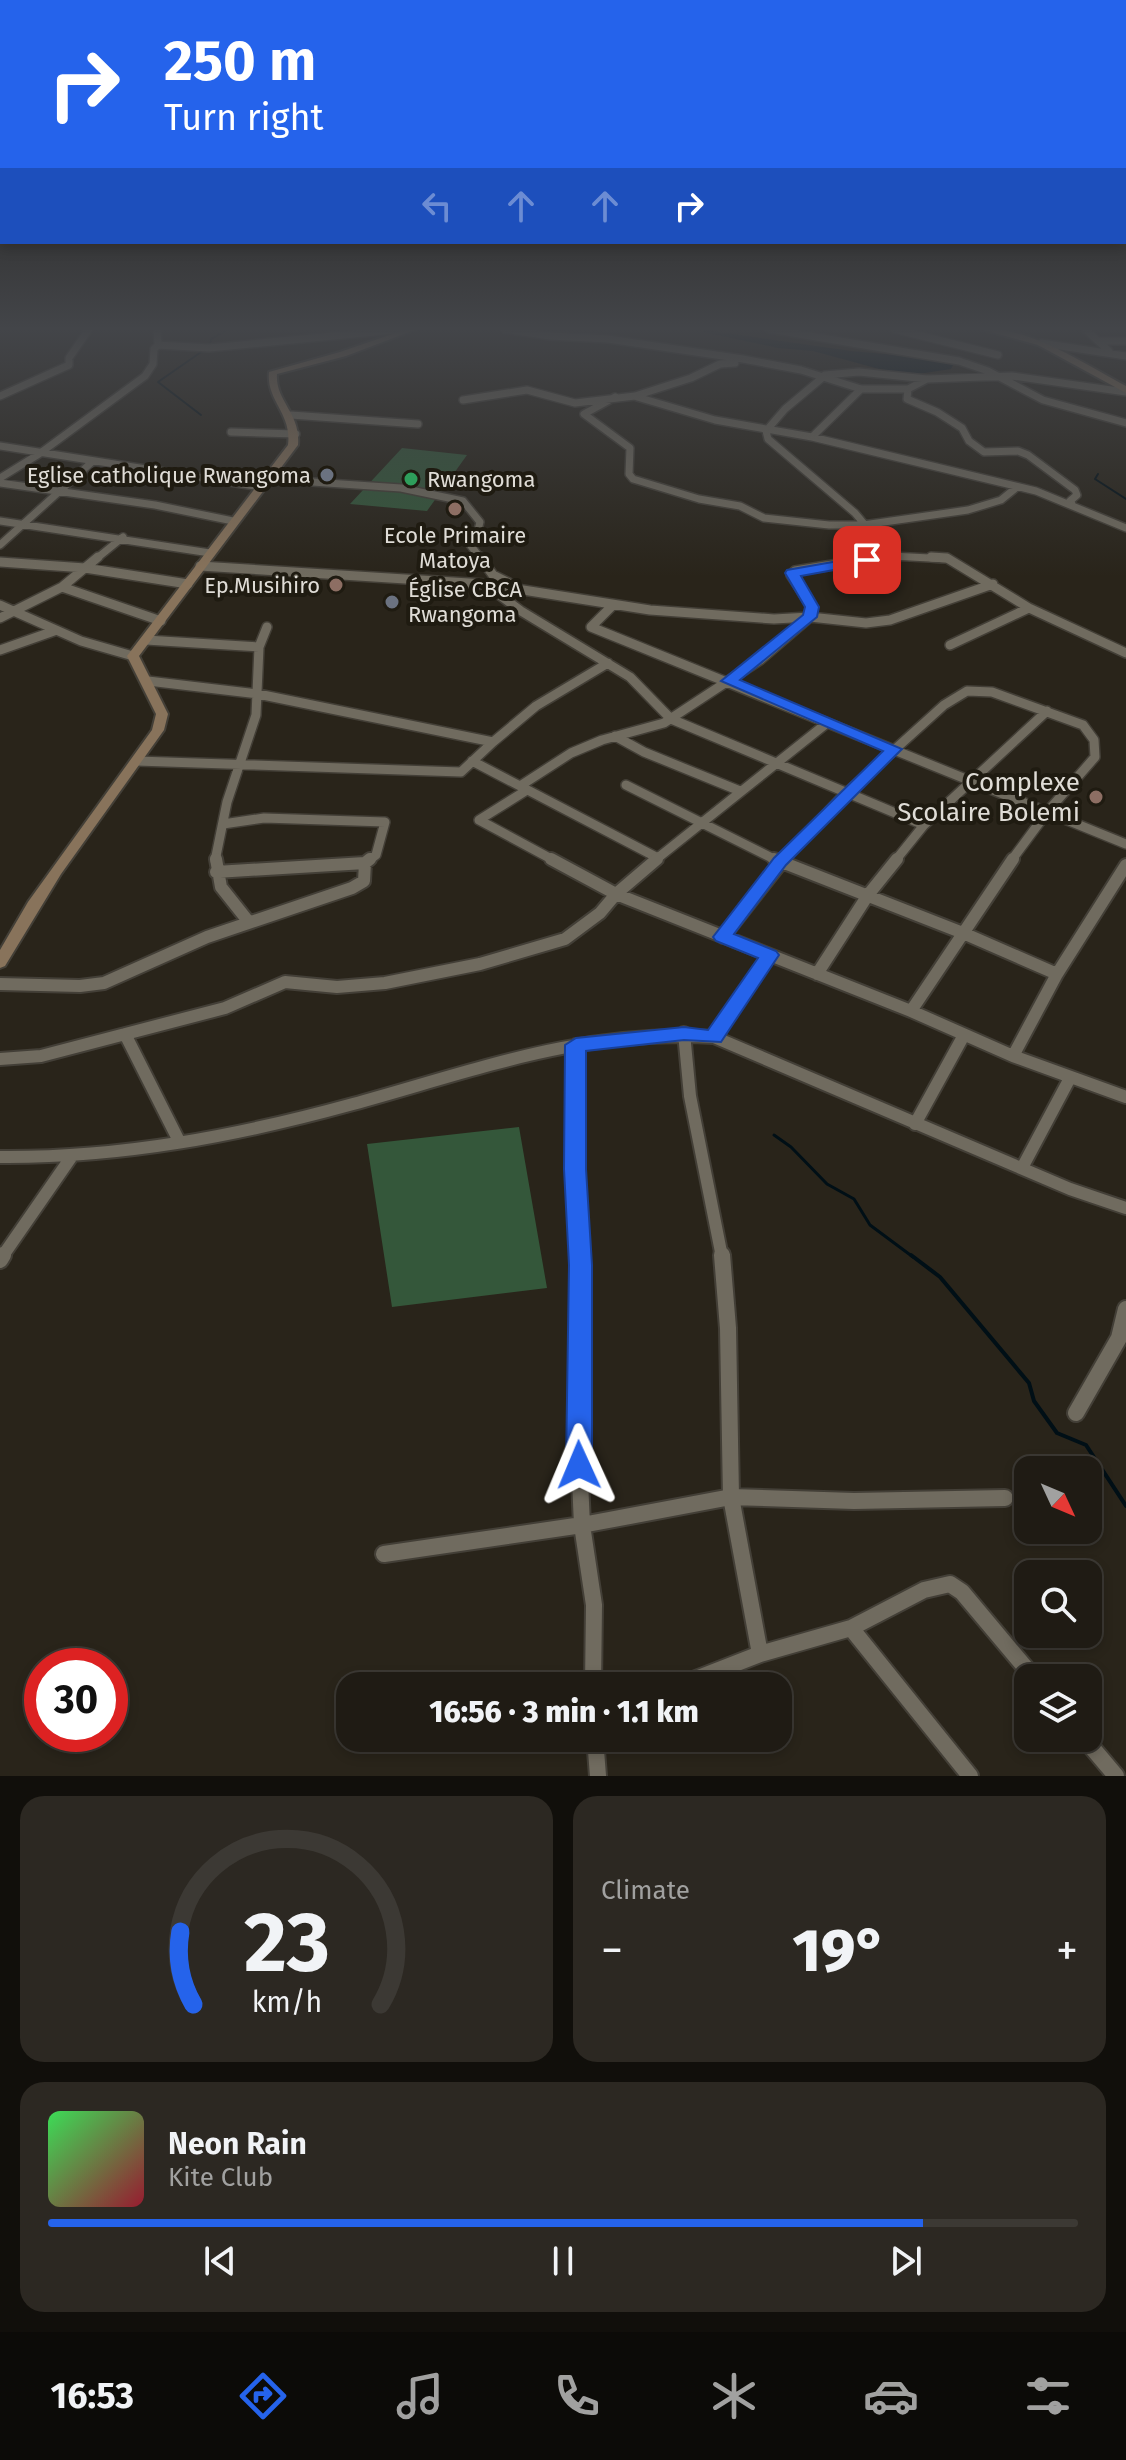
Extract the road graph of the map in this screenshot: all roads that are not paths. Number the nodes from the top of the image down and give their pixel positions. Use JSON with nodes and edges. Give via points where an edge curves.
{"nodes":[{"id":1,"x":96,"y":412,"type":"edge"},
{"id":2,"x":289,"y":412,"type":"edge"},
{"id":3,"x":588,"y":412,"type":"edge"},
{"id":4,"x":694,"y":412,"type":"edge"},
{"id":5,"x":783,"y":412,"type":"edge"},
{"id":6,"x":838,"y":412,"type":"edge"},
{"id":7,"x":937,"y":412,"type":"edge"},
{"id":8,"x":1086,"y":412,"type":"edge"},
{"id":9,"x":291,"y":415,"type":"junction"},
{"id":10,"x":1126,"y":423,"type":"edge"},
{"id":11,"x":418,"y":424,"type":"dead end"},
{"id":12,"x":766,"y":431,"type":"junction"},
{"id":13,"x":231,"y":432,"type":"dead end"},
{"id":14,"x":296,"y":434,"type":"junction"},
{"id":15,"x":812,"y":437,"type":"junction"},
{"id":16,"x":0,"y":446,"type":"edge"},
{"id":17,"x":39,"y":454,"type":"junction"},
{"id":18,"x":93,"y":461,"type":"junction"},
{"id":19,"x":0,"y":481,"type":"edge"},
{"id":20,"x":264,"y":483,"type":"junction"},
{"id":21,"x":1017,"y":487,"type":"junction"},
{"id":22,"x":56,"y":492,"type":"junction"},
{"id":23,"x":1072,"y":504,"type":"junction"},
{"id":24,"x":0,"y":521,"type":"edge"},
{"id":25,"x":233,"y":521,"type":"junction"},
{"id":26,"x":863,"y":525,"type":"junction"},
{"id":27,"x":23,"y":527,"type":"junction"},
{"id":28,"x":1126,"y":528,"type":"edge"},
{"id":29,"x":123,"y":537,"type":"junction"},
{"id":30,"x":0,"y":545,"type":"edge"},
{"id":31,"x":210,"y":553,"type":"junction"},
{"id":32,"x":891,"y":556,"type":"junction"},
{"id":33,"x":0,"y":562,"type":"edge"},
{"id":34,"x":200,"y":566,"type":"junction"},
{"id":35,"x":85,"y":568,"type":"junction"},
{"id":36,"x":188,"y":584,"type":"junction"},
{"id":37,"x":485,"y":584,"type":"junction"},
{"id":38,"x":993,"y":584,"type":"junction"},
{"id":39,"x":62,"y":587,"type":"junction"},
{"id":40,"x":516,"y":589,"type":"junction"},
{"id":41,"x":0,"y":605,"type":"edge"},
{"id":42,"x":613,"y":605,"type":"junction"},
{"id":43,"x":1029,"y":608,"type":"junction"},
{"id":44,"x":16,"y":611,"type":"junction"},
{"id":45,"x":810,"y":617,"type":"junction"},
{"id":46,"x":0,"y":618,"type":"edge"},
{"id":47,"x":161,"y":621,"type":"junction"},
{"id":48,"x":267,"y":627,"type":"dead end"},
{"id":49,"x":54,"y":631,"type":"junction"},
{"id":50,"x":146,"y":640,"type":"junction"},
{"id":51,"x":950,"y":645,"type":"dead end"},
{"id":52,"x":259,"y":647,"type":"junction"},
{"id":53,"x":0,"y":650,"type":"edge"},
{"id":54,"x":1126,"y":653,"type":"edge"},
{"id":55,"x":133,"y":656,"type":"junction"},
{"id":56,"x":608,"y":663,"type":"junction"},
{"id":57,"x":148,"y":681,"type":"junction"},
{"id":58,"x":729,"y":681,"type":"junction"},
{"id":59,"x":258,"y":694,"type":"junction"},
{"id":60,"x":1047,"y":711,"type":"junction"},
{"id":61,"x":671,"y":719,"type":"junction"},
{"id":62,"x":827,"y":723,"type":"junction"},
{"id":63,"x":615,"y":736,"type":"junction"},
{"id":64,"x":493,"y":742,"type":"junction"},
{"id":65,"x":894,"y":749,"type":"junction"},
{"id":66,"x":137,"y":761,"type":"junction"},
{"id":67,"x":472,"y":761,"type":"junction"},
{"id":68,"x":775,"y":764,"type":"junction"},
{"id":69,"x":240,"y":765,"type":"junction"},
{"id":70,"x":971,"y":779,"type":"junction"},
{"id":71,"x":626,"y":785,"type":"dead end"},
{"id":72,"x":524,"y":788,"type":"junction"},
{"id":73,"x":740,"y":791,"type":"junction"},
{"id":74,"x":847,"y":795,"type":"junction"},
{"id":75,"x":1048,"y":811,"type":"junction"},
{"id":76,"x":704,"y":823,"type":"junction"},
{"id":77,"x":223,"y":824,"type":"junction"},
{"id":78,"x":924,"y":825,"type":"junction"},
{"id":79,"x":1126,"y":844,"type":"edge"},
{"id":80,"x":658,"y":858,"type":"junction"},
{"id":81,"x":780,"y":862,"type":"junction"},
{"id":82,"x":365,"y":863,"type":"junction"},
{"id":83,"x":1126,"y":865,"type":"edge"},
{"id":84,"x":216,"y":872,"type":"junction"},
{"id":85,"x":616,"y":894,"type":"junction"},
{"id":86,"x":868,"y":895,"type":"junction"},
{"id":87,"x":248,"y":921,"type":"junction"},
{"id":88,"x":963,"y":933,"type":"junction"},
{"id":89,"x":723,"y":937,"type":"junction"},
{"id":90,"x":769,"y":955,"type":"junction"},
{"id":91,"x":0,"y":963,"type":"edge"},
{"id":92,"x":817,"y":974,"type":"junction"},
{"id":93,"x":1057,"y":974,"type":"junction"},
{"id":94,"x":0,"y":984,"type":"edge"},
{"id":95,"x":911,"y":1011,"type":"junction"},
{"id":96,"x":684,"y":1033,"type":"junction"},
{"id":97,"x":125,"y":1034,"type":"junction"},
{"id":98,"x":964,"y":1035,"type":"junction"},
{"id":99,"x":714,"y":1037,"type":"junction"},
{"id":100,"x":576,"y":1045,"type":"junction"},
{"id":101,"x":1013,"y":1056,"type":"junction"},
{"id":102,"x":0,"y":1059,"type":"edge"},
{"id":103,"x":1070,"y":1078,"type":"junction"},
{"id":104,"x":1126,"y":1097,"type":"edge"},
{"id":105,"x":915,"y":1124,"type":"junction"},
{"id":106,"x":179,"y":1141,"type":"junction"},
{"id":107,"x":72,"y":1156,"type":"junction"},
{"id":108,"x":0,"y":1157,"type":"edge"},
{"id":109,"x":1022,"y":1168,"type":"junction"},
{"id":110,"x":1126,"y":1208,"type":"edge"},
{"id":111,"x":0,"y":1260,"type":"edge"},
{"id":112,"x":1126,"y":1309,"type":"edge"},
{"id":113,"x":1123,"y":1339,"type":"edge"},
{"id":114,"x":1076,"y":1413,"type":"dead end"},
{"id":115,"x":731,"y":1497,"type":"junction"},
{"id":116,"x":1005,"y":1498,"type":"dead end"},
{"id":117,"x":582,"y":1525,"type":"junction"},
{"id":118,"x":384,"y":1554,"type":"dead end"},
{"id":119,"x":851,"y":1628,"type":"junction"},
{"id":120,"x":760,"y":1654,"type":"junction"},
{"id":121,"x":1022,"y":1664,"type":"edge"},
{"id":122,"x":593,"y":1672,"type":"edge"},
{"id":123,"x":714,"y":1672,"type":"edge"},
{"id":124,"x":596,"y":1752,"type":"edge"},
{"id":125,"x":1096,"y":1752,"type":"edge"},
{"id":126,"x":598,"y":1776,"type":"edge"},
{"id":127,"x":970,"y":1776,"type":"edge"},
{"id":128,"x":1116,"y":1776,"type":"edge"}],
"edges":[{"from":1,"to":17,"type":"street"},
{"from":2,"to":9,"type":"street"},
{"from":3,"to":26,"type":"street","via":[[584,414],[630,448],[633,479],[775,520]]},
{"from":4,"to":12,"type":"street"},
{"from":5,"to":12,"type":"street"},
{"from":6,"to":15,"type":"street"},
{"from":7,"to":23,"type":"street","via":[[962,428],[984,452],[1028,455],[1075,490]]},
{"from":8,"to":10,"type":"street"},
{"from":9,"to":11,"type":"street"},
{"from":9,"to":14,"type":"street"},
{"from":12,"to":15,"type":"street"},
{"from":12,"to":26,"type":"street","via":[[775,446]]},
{"from":13,"to":14,"type":"street"},
{"from":14,"to":20,"type":"street","via":[[286,457]]},
{"from":15,"to":21,"type":"street"},
{"from":16,"to":17,"type":"street"},
{"from":17,"to":18,"type":"street"},
{"from":17,"to":19,"type":"street"},
{"from":18,"to":20,"type":"street"},
{"from":18,"to":22,"type":"street"},
{"from":19,"to":22,"type":"street"},
{"from":20,"to":25,"type":"street"},
{"from":20,"to":40,"type":"street","via":[[401,488],[463,501],[480,522],[468,542],[472,549],[493,575]]},
{"from":21,"to":23,"type":"street"},
{"from":21,"to":26,"type":"street","via":[[1001,500],[968,510]]},
{"from":22,"to":25,"type":"street"},
{"from":22,"to":27,"type":"street"},
{"from":23,"to":28,"type":"street"},
{"from":24,"to":27,"type":"street"},
{"from":25,"to":31,"type":"street"},
{"from":26,"to":32,"type":"street"},
{"from":27,"to":29,"type":"street"},
{"from":27,"to":30,"type":"street"},
{"from":29,"to":31,"type":"street"},
{"from":29,"to":35,"type":"street"},
{"from":31,"to":34,"type":"street"},
{"from":32,"to":38,"type":"street","via":[[947,558]]},
{"from":32,"to":45,"type":"street","via":[[792,573],[812,607]]},
{"from":33,"to":35,"type":"street"},
{"from":34,"to":36,"type":"street"},
{"from":34,"to":37,"type":"street"},
{"from":35,"to":36,"type":"street"},
{"from":35,"to":39,"type":"street"},
{"from":36,"to":47,"type":"street"},
{"from":37,"to":40,"type":"street"},
{"from":37,"to":56,"type":"street"},
{"from":38,"to":43,"type":"street"},
{"from":38,"to":45,"type":"street","via":[[890,620]]},
{"from":39,"to":44,"type":"street"},
{"from":39,"to":47,"type":"street"},
{"from":40,"to":42,"type":"street"},
{"from":41,"to":44,"type":"street"},
{"from":42,"to":45,"type":"street","via":[[774,619]]},
{"from":42,"to":58,"type":"street","via":[[591,627]]},
{"from":43,"to":51,"type":"street"},
{"from":43,"to":54,"type":"street"},
{"from":44,"to":46,"type":"street"},
{"from":44,"to":49,"type":"street"},
{"from":45,"to":58,"type":"street"},
{"from":47,"to":50,"type":"street"},
{"from":48,"to":52,"type":"street"},
{"from":49,"to":53,"type":"street"},
{"from":49,"to":55,"type":"street"},
{"from":50,"to":52,"type":"street"},
{"from":50,"to":55,"type":"street"},
{"from":52,"to":59,"type":"street"},
{"from":55,"to":57,"type":"street"},
{"from":56,"to":61,"type":"street","via":[[630,677]]},
{"from":56,"to":64,"type":"street","via":[[536,706]]},
{"from":57,"to":59,"type":"street"},
{"from":57,"to":66,"type":"street","via":[[162,714]]},
{"from":58,"to":61,"type":"street"},
{"from":58,"to":62,"type":"street"},
{"from":59,"to":64,"type":"street"},
{"from":59,"to":69,"type":"street"},
{"from":60,"to":65,"type":"street","via":[[978,691],[963,692]]},
{"from":60,"to":70,"type":"street"},
{"from":60,"to":75,"type":"street","via":[[1083,725],[1097,746],[1091,764]]},
{"from":61,"to":63,"type":"street"},
{"from":61,"to":68,"type":"street"},
{"from":62,"to":65,"type":"street"},
{"from":62,"to":68,"type":"street"},
{"from":63,"to":72,"type":"street","via":[[571,753]]},
{"from":63,"to":73,"type":"street"},
{"from":64,"to":67,"type":"street"},
{"from":65,"to":70,"type":"street"},
{"from":65,"to":74,"type":"street"},
{"from":66,"to":69,"type":"street"},
{"from":66,"to":91,"type":"street","via":[[65,855]]},
{"from":67,"to":69,"type":"street","via":[[461,772]]},
{"from":67,"to":72,"type":"street"},
{"from":68,"to":73,"type":"street"},
{"from":68,"to":74,"type":"street"},
{"from":69,"to":77,"type":"street"},
{"from":70,"to":75,"type":"street"},
{"from":70,"to":78,"type":"street"},
{"from":71,"to":76,"type":"street"},
{"from":72,"to":80,"type":"street"},
{"from":72,"to":85,"type":"street","via":[[479,820]]},
{"from":73,"to":76,"type":"street"},
{"from":74,"to":78,"type":"street"},
{"from":74,"to":81,"type":"street"},
{"from":75,"to":79,"type":"street"},
{"from":75,"to":88,"type":"street"},
{"from":76,"to":80,"type":"street"},
{"from":76,"to":81,"type":"street"},
{"from":77,"to":82,"type":"street","via":[[264,818],[385,822],[376,855]]},
{"from":77,"to":84,"type":"street"},
{"from":78,"to":86,"type":"street"},
{"from":80,"to":85,"type":"street"},
{"from":81,"to":86,"type":"street"},
{"from":81,"to":89,"type":"street"},
{"from":82,"to":84,"type":"street"},
{"from":82,"to":87,"type":"street","via":[[364,881],[352,888]]},
{"from":83,"to":93,"type":"street"},
{"from":84,"to":87,"type":"street","via":[[221,887]]},
{"from":85,"to":89,"type":"street"},
{"from":85,"to":97,"type":"street","via":[[565,939],[494,960],[385,983],[337,987],[285,982],[225,1008]]},
{"from":86,"to":88,"type":"street"},
{"from":86,"to":92,"type":"street"},
{"from":87,"to":94,"type":"street","via":[[104,983]]},
{"from":88,"to":93,"type":"street"},
{"from":88,"to":95,"type":"street"},
{"from":89,"to":90,"type":"street"},
{"from":90,"to":92,"type":"street"},
{"from":90,"to":99,"type":"street"},
{"from":92,"to":95,"type":"street"},
{"from":93,"to":101,"type":"street"},
{"from":95,"to":98,"type":"street"},
{"from":96,"to":99,"type":"street"},
{"from":96,"to":100,"type":"street"},
{"from":96,"to":115,"type":"street","via":[[690,1096],[722,1258]]},
{"from":97,"to":102,"type":"street","via":[[41,1056]]},
{"from":97,"to":106,"type":"street"},
{"from":98,"to":101,"type":"street"},
{"from":98,"to":105,"type":"street"},
{"from":99,"to":105,"type":"street"},
{"from":100,"to":106,"type":"street","via":[[490,1062],[311,1114]]},
{"from":100,"to":117,"type":"street"},
{"from":101,"to":103,"type":"street"},
{"from":103,"to":104,"type":"street"},
{"from":103,"to":109,"type":"street"},
{"from":105,"to":109,"type":"street"},
{"from":106,"to":107,"type":"street"},
{"from":107,"to":108,"type":"street"},
{"from":107,"to":111,"type":"street"},
{"from":109,"to":110,"type":"street"},
{"from":112,"to":113,"type":"street"},
{"from":113,"to":114,"type":"street"},
{"from":115,"to":116,"type":"street"},
{"from":115,"to":117,"type":"street"},
{"from":115,"to":120,"type":"street"},
{"from":117,"to":118,"type":"street"},
{"from":117,"to":122,"type":"street","via":[[594,1605]]},
{"from":119,"to":120,"type":"street"},
{"from":119,"to":121,"type":"street","via":[[924,1590],[950,1584]]},
{"from":119,"to":127,"type":"street"},
{"from":120,"to":123,"type":"street"},
{"from":124,"to":126,"type":"street"},
{"from":125,"to":128,"type":"street"}]}
